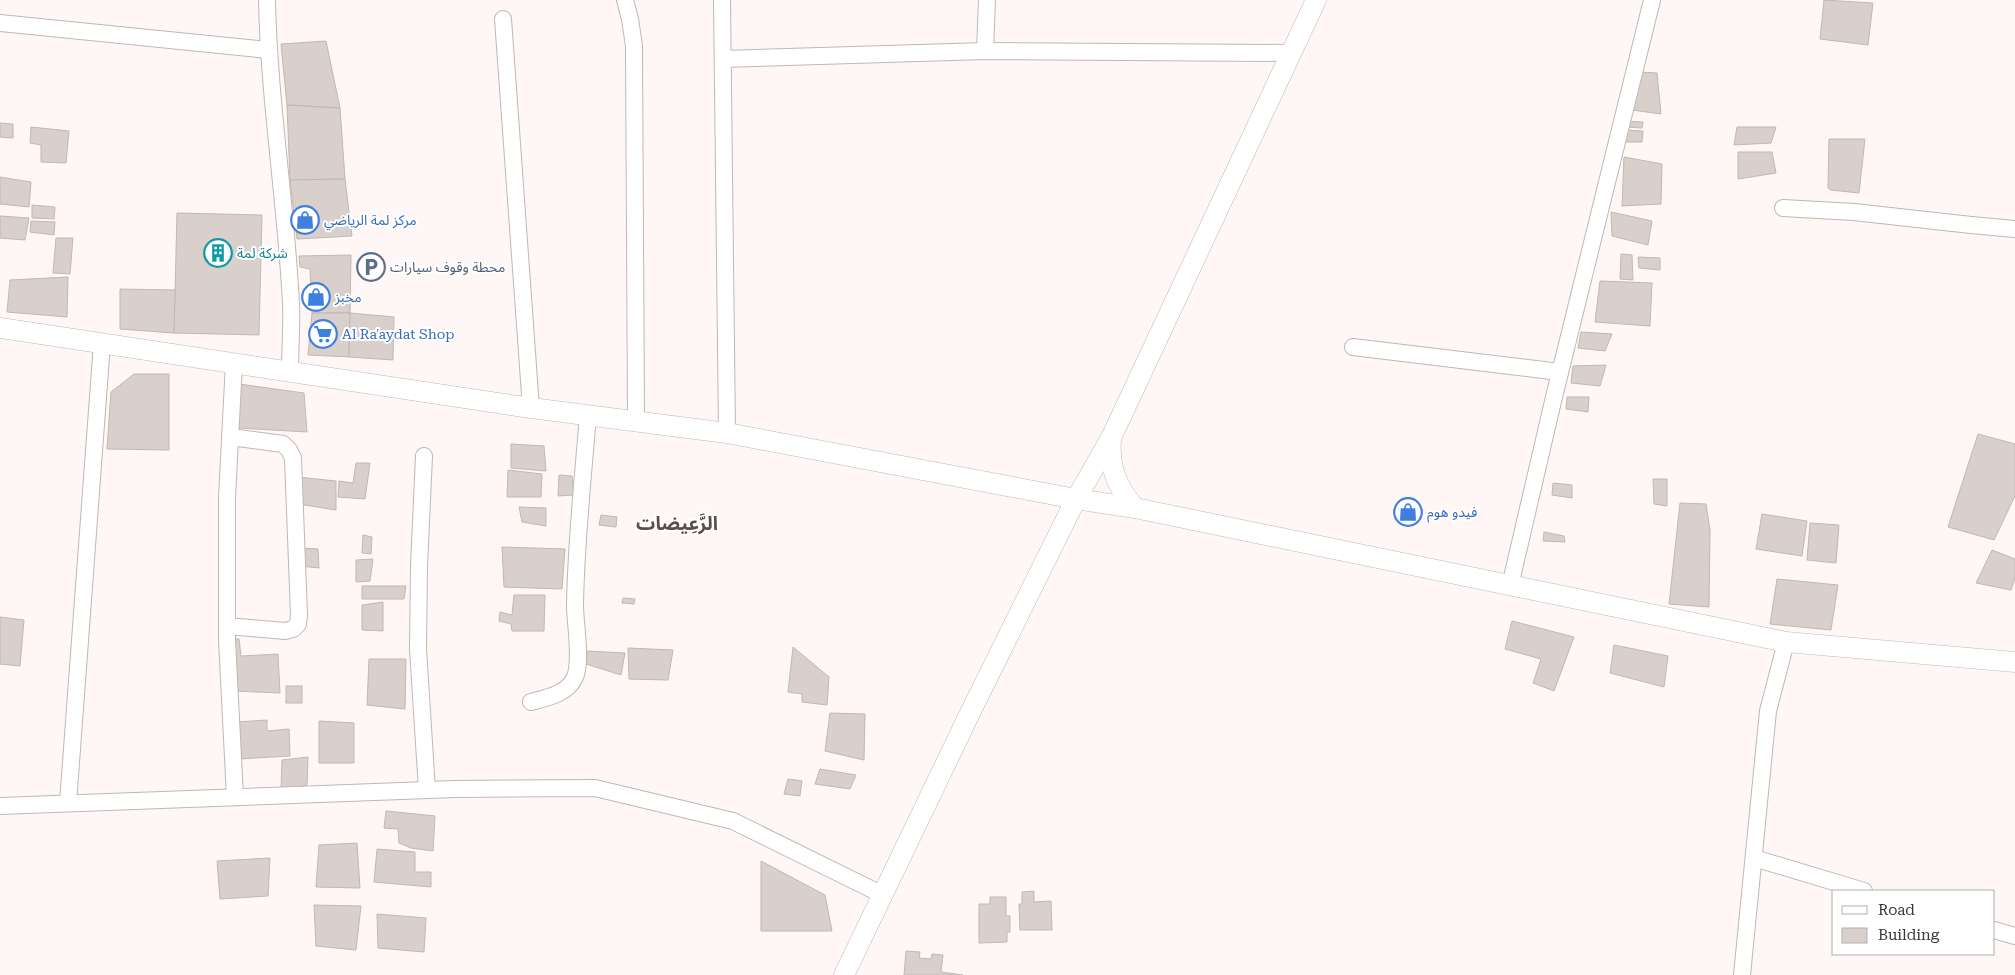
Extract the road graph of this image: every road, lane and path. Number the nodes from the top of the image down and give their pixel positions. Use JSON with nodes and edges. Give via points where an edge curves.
{"nodes":[{"id":1,"x":267,"y":0,"type":"edge"},
{"id":2,"x":625,"y":0,"type":"edge"},
{"id":3,"x":722,"y":0,"type":"edge"},
{"id":4,"x":987,"y":0,"type":"edge"},
{"id":5,"x":1316,"y":0,"type":"edge"},
{"id":6,"x":1652,"y":0,"type":"edge"},
{"id":7,"x":503,"y":19,"type":"dead end"},
{"id":8,"x":0,"y":23,"type":"edge"},
{"id":9,"x":268,"y":50,"type":"junction"},
{"id":10,"x":985,"y":51,"type":"junction"},
{"id":11,"x":1290,"y":53,"type":"junction"},
{"id":12,"x":723,"y":59,"type":"junction"},
{"id":13,"x":1783,"y":208,"type":"dead end"},
{"id":14,"x":2015,"y":228,"type":"edge"},
{"id":15,"x":0,"y":328,"type":"edge"},
{"id":16,"x":102,"y":343,"type":"junction"},
{"id":17,"x":1353,"y":347,"type":"dead end"},
{"id":18,"x":234,"y":363,"type":"junction"},
{"id":19,"x":290,"y":372,"type":"junction"},
{"id":20,"x":1560,"y":372,"type":"junction"},
{"id":21,"x":531,"y":408,"type":"junction"},
{"id":22,"x":588,"y":415,"type":"junction"},
{"id":23,"x":636,"y":421,"type":"junction"},
{"id":24,"x":727,"y":433,"type":"junction"},
{"id":25,"x":230,"y":437,"type":"junction"},
{"id":26,"x":1111,"y":438,"type":"junction"},
{"id":27,"x":424,"y":456,"type":"dead end"},
{"id":28,"x":1076,"y":499,"type":"junction"},
{"id":29,"x":1135,"y":508,"type":"junction"},
{"id":30,"x":1510,"y":586,"type":"junction"},
{"id":31,"x":227,"y":626,"type":"junction"},
{"id":32,"x":1786,"y":642,"type":"junction"},
{"id":33,"x":2015,"y":662,"type":"edge"},
{"id":34,"x":531,"y":702,"type":"dead end"},
{"id":35,"x":427,"y":790,"type":"junction"},
{"id":36,"x":235,"y":797,"type":"junction"},
{"id":37,"x":68,"y":803,"type":"junction"},
{"id":38,"x":0,"y":806,"type":"edge"},
{"id":39,"x":1754,"y":858,"type":"junction"},
{"id":40,"x":1861,"y":890,"type":"edge"},
{"id":41,"x":883,"y":895,"type":"junction"},
{"id":42,"x":1995,"y":930,"type":"edge"},
{"id":43,"x":2015,"y":936,"type":"edge"},
{"id":44,"x":844,"y":975,"type":"edge"},
{"id":45,"x":1742,"y":975,"type":"edge"}],
"edges":[{"from":1,"to":9,"type":"street"},
{"from":2,"to":23,"type":"street","via":[[634,46]]},
{"from":3,"to":12,"type":"street"},
{"from":4,"to":10,"type":"street"},
{"from":5,"to":11,"type":"street"},
{"from":6,"to":20,"type":"street"},
{"from":7,"to":21,"type":"street"},
{"from":8,"to":9,"type":"street"},
{"from":9,"to":19,"type":"street","via":[[291,296]]},
{"from":10,"to":11,"type":"street"},
{"from":10,"to":12,"type":"street"},
{"from":11,"to":26,"type":"street"},
{"from":12,"to":24,"type":"street"},
{"from":13,"to":14,"type":"street"},
{"from":15,"to":16,"type":"street"},
{"from":16,"to":18,"type":"street"},
{"from":16,"to":37,"type":"street"},
{"from":17,"to":20,"type":"street"},
{"from":18,"to":19,"type":"street"},
{"from":18,"to":25,"type":"street"},
{"from":19,"to":21,"type":"street"},
{"from":20,"to":30,"type":"street"},
{"from":21,"to":22,"type":"street"},
{"from":22,"to":23,"type":"street"},
{"from":22,"to":34,"type":"street","via":[[575,604],[576,677],[557,695]]},
{"from":23,"to":24,"type":"street"},
{"from":24,"to":28,"type":"street"},
{"from":25,"to":31,"type":"street"},
{"from":25,"to":31,"type":"street","via":[[283,444],[294,458],[299,615],[298,624],[286,631]]},
{"from":26,"to":28,"type":"street"},
{"from":26,"to":29,"type":"street","via":[[1114,476],[1123,495]]},
{"from":27,"to":35,"type":"street","via":[[418,649]]},
{"from":28,"to":29,"type":"street"},
{"from":28,"to":41,"type":"street"},
{"from":29,"to":30,"type":"street"},
{"from":30,"to":32,"type":"street"},
{"from":31,"to":36,"type":"street"},
{"from":32,"to":33,"type":"street"},
{"from":32,"to":39,"type":"street","via":[[1768,711]]},
{"from":35,"to":36,"type":"street"},
{"from":35,"to":41,"type":"street","via":[[604,790],[733,821]]},
{"from":36,"to":37,"type":"street"},
{"from":37,"to":38,"type":"street"},
{"from":39,"to":40,"type":"street"},
{"from":39,"to":45,"type":"street"},
{"from":41,"to":44,"type":"street"},
{"from":42,"to":43,"type":"street"}]}
